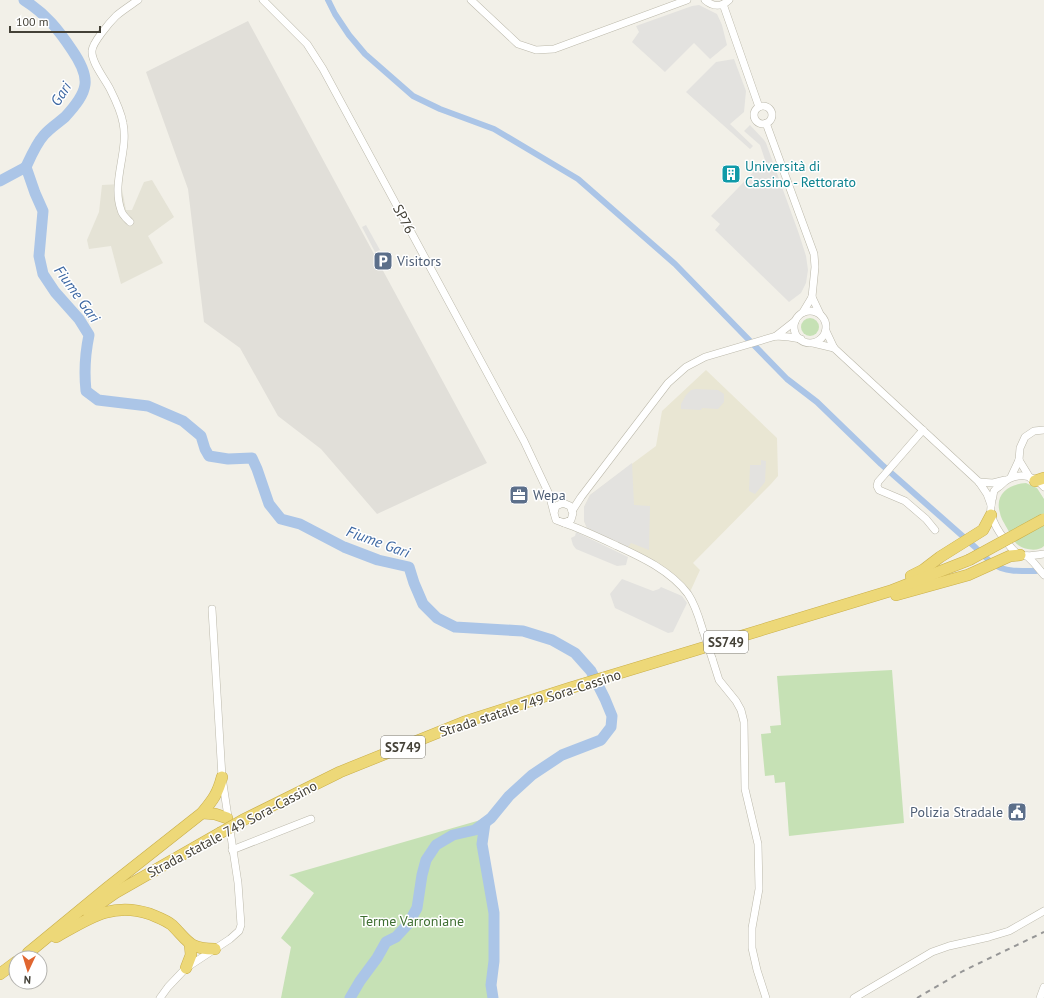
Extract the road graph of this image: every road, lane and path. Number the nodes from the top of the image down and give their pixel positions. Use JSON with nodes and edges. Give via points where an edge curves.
{"nodes":[{"id":1,"x":138,"y":0,"type":"edge"},
{"id":2,"x":263,"y":0,"type":"edge"},
{"id":3,"x":471,"y":0,"type":"edge"},
{"id":4,"x":687,"y":0,"type":"edge"},
{"id":5,"x":705,"y":0,"type":"edge"},
{"id":6,"x":726,"y":2,"type":"edge"},
{"id":7,"x":759,"y":107,"type":"junction"},
{"id":8,"x":766,"y":123,"type":"junction"},
{"id":9,"x":130,"y":222,"type":"dead end"},
{"id":10,"x":812,"y":297,"type":"junction"},
{"id":11,"x":803,"y":312,"type":"junction"},
{"id":12,"x":820,"y":314,"type":"junction"},
{"id":13,"x":795,"y":322,"type":"junction"},
{"id":14,"x":826,"y":331,"type":"junction"},
{"id":15,"x":776,"y":336,"type":"junction"},
{"id":16,"x":801,"y":339,"type":"junction"},
{"id":17,"x":812,"y":342,"type":"junction"},
{"id":18,"x":834,"y":348,"type":"junction"},
{"id":19,"x":923,"y":430,"type":"junction"},
{"id":20,"x":1044,"y":430,"type":"edge"},
{"id":21,"x":1019,"y":460,"type":"junction"},
{"id":22,"x":1008,"y":478,"type":"junction"},
{"id":23,"x":1038,"y":481,"type":"edge"},
{"id":24,"x":979,"y":482,"type":"junction"},
{"id":25,"x":549,"y":494,"type":"junction"},
{"id":26,"x":581,"y":496,"type":"junction"},
{"id":27,"x":564,"y":504,"type":"junction"},
{"id":28,"x":991,"y":510,"type":"junction"},
{"id":29,"x":554,"y":513,"type":"junction"},
{"id":30,"x":572,"y":513,"type":"junction"},
{"id":31,"x":1044,"y":519,"type":"edge"},
{"id":32,"x":564,"y":523,"type":"junction"},
{"id":33,"x":580,"y":528,"type":"junction"},
{"id":34,"x":935,"y":530,"type":"dead end"},
{"id":35,"x":1044,"y":554,"type":"edge"},
{"id":36,"x":1024,"y":556,"type":"junction"},
{"id":37,"x":1044,"y":575,"type":"edge"},
{"id":38,"x":848,"y":605,"type":"junction"},
{"id":39,"x":212,"y":609,"type":"dead end"},
{"id":40,"x":222,"y":777,"type":"junction"},
{"id":41,"x":202,"y":813,"type":"junction"},
{"id":42,"x":227,"y":818,"type":"junction"},
{"id":43,"x":311,"y":818,"type":"dead end"},
{"id":44,"x":232,"y":850,"type":"junction"},
{"id":45,"x":1044,"y":911,"type":"edge"},
{"id":46,"x":190,"y":945,"type":"junction"},
{"id":47,"x":215,"y":949,"type":"junction"},
{"id":48,"x":32,"y":950,"type":"edge"},
{"id":49,"x":34,"y":950,"type":"edge"},
{"id":50,"x":35,"y":950,"type":"edge"},
{"id":51,"x":186,"y":968,"type":"junction"},
{"id":52,"x":1044,"y":987,"type":"edge"},
{"id":53,"x":160,"y":998,"type":"edge"},
{"id":54,"x":766,"y":998,"type":"edge"},
{"id":55,"x":854,"y":998,"type":"edge"},
{"id":56,"x":1040,"y":998,"type":"edge"}],
"edges":[{"from":1,"to":9,"type":"street","via":[[115,16],[94,43],[92,51],[94,61],[110,88],[123,123],[119,202],[121,212]]},
{"from":2,"to":25,"type":"street","name":"SP76","via":[[307,44],[323,69],[524,441]]},
{"from":3,"to":4,"type":"street","via":[[518,44],[536,50],[554,50]]},
{"from":5,"to":6,"type":"street","via":[[714,5]]},
{"from":6,"to":7,"type":"street"},
{"from":7,"to":8,"type":"street","via":[[755,111],[755,119],[760,123]]},
{"from":7,"to":8,"type":"street","via":[[767,108],[771,112],[770,120]]},
{"from":8,"to":10,"type":"street","via":[[814,254]]},
{"from":10,"to":11,"type":"street"},
{"from":10,"to":12,"type":"street"},
{"from":11,"to":12,"type":"street","via":[[812,311]]},
{"from":11,"to":13,"type":"street"},
{"from":12,"to":14,"type":"street","via":[[826,322]]},
{"from":13,"to":15,"type":"street"},
{"from":13,"to":16,"type":"street","via":[[795,331]]},
{"from":14,"to":17,"type":"street","via":[[821,339]]},
{"from":14,"to":18,"type":"street"},
{"from":15,"to":16,"type":"street"},
{"from":15,"to":26,"type":"street","via":[[705,357],[686,367],[668,383]]},
{"from":16,"to":17,"type":"street"},
{"from":17,"to":18,"type":"street"},
{"from":18,"to":19,"type":"street"},
{"from":19,"to":24,"type":"street"},
{"from":19,"to":34,"type":"street","via":[[877,484],[879,490],[905,501]]},
{"from":20,"to":21,"type":"street","via":[[1034,431],[1025,437],[1020,448]]},
{"from":21,"to":22,"type":"street"},
{"from":21,"to":23,"type":"street"},
{"from":22,"to":23,"type":"street","via":[[1024,475]]},
{"from":22,"to":24,"type":"street","via":[[993,483]]},
{"from":22,"to":28,"type":"street","via":[[994,491]]},
{"from":24,"to":28,"type":"street","via":[[987,494]]},
{"from":25,"to":27,"type":"street"},
{"from":25,"to":29,"type":"street","name":"SP76"},
{"from":26,"to":27,"type":"street"},
{"from":26,"to":30,"type":"street"},
{"from":27,"to":29,"type":"street","via":[[556,506]]},
{"from":27,"to":30,"type":"street","via":[[570,506]]},
{"from":28,"to":36,"type":"street","via":[[998,531],[1014,552]]},
{"from":28,"to":38,"type":"highway","via":[[983,530],[923,570]]},
{"from":29,"to":32,"type":"street","via":[[556,520]]},
{"from":30,"to":32,"type":"street","via":[[570,520]]},
{"from":30,"to":33,"type":"street"},
{"from":31,"to":38,"type":"highway","name":"Strada statale 749 Sora-Cassino","number":"SS749","bridge":true,"via":[[969,560]]},
{"from":32,"to":33,"type":"street"},
{"from":33,"to":54,"type":"street","bridge":true,"via":[[655,565],[688,594],[696,610],[719,680],[741,710],[744,722],[745,789],[758,844],[759,889],[752,928],[752,948]]},
{"from":35,"to":36,"type":"street"},
{"from":36,"to":37,"type":"street"},
{"from":36,"to":38,"type":"highway","via":[[1010,556],[968,575]]},
{"from":38,"to":49,"type":"highway","name":"Strada statale 749 Sora-Cassino","number":"SS749","bridge":true,"via":[[464,722],[340,772],[243,820],[115,893]]},
{"from":39,"to":40,"type":"street"},
{"from":40,"to":41,"type":"highway","via":[[215,798]]},
{"from":40,"to":42,"type":"street"},
{"from":41,"to":42,"type":"highway"},
{"from":41,"to":48,"type":"highway"},
{"from":42,"to":44,"type":"street"},
{"from":43,"to":44,"type":"street"},
{"from":44,"to":47,"type":"street","via":[[238,883],[241,925],[230,939]]},
{"from":45,"to":55,"type":"street","via":[[1009,930],[932,952]]},
{"from":46,"to":47,"type":"highway"},
{"from":46,"to":50,"type":"highway","via":[[170,924],[147,913],[127,909],[107,911],[90,918]]},
{"from":46,"to":51,"type":"highway","via":[[191,955]]},
{"from":47,"to":51,"type":"street"},
{"from":51,"to":53,"type":"street"},
{"from":52,"to":56,"type":"street"}]}
